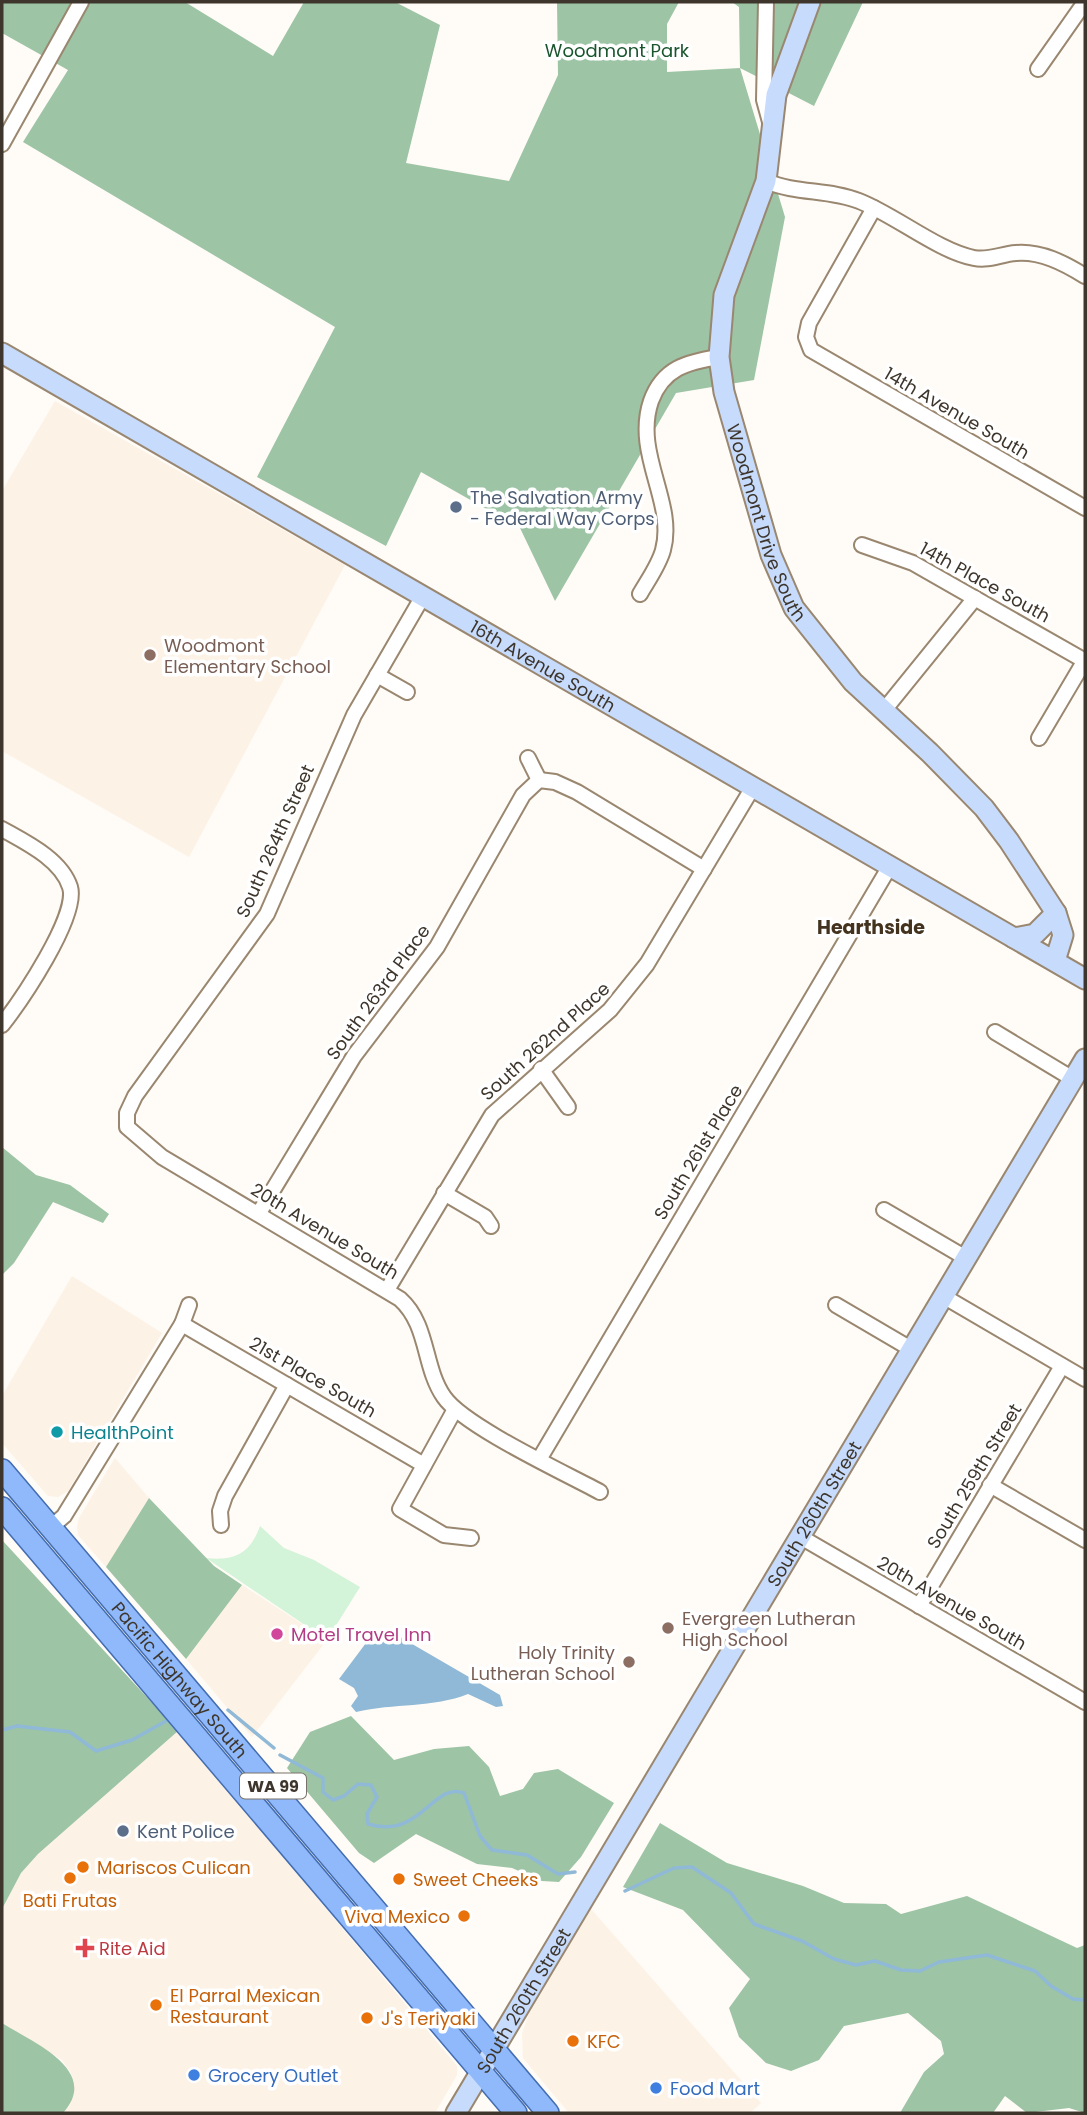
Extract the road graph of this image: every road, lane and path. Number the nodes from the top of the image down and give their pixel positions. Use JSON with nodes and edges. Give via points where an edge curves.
{"nodes":[{"id":1,"x":81,"y":2,"type":"edge"},
{"id":2,"x":766,"y":2,"type":"edge"},
{"id":3,"x":810,"y":2,"type":"edge"},
{"id":4,"x":1085,"y":2,"type":"edge"},
{"id":5,"x":1038,"y":69,"type":"dead end"},
{"id":6,"x":771,"y":124,"type":"junction"},
{"id":7,"x":2,"y":144,"type":"edge"},
{"id":8,"x":766,"y":181,"type":"junction"},
{"id":9,"x":874,"y":208,"type":"junction"},
{"id":10,"x":1085,"y":276,"type":"edge"},
{"id":11,"x":2,"y":353,"type":"edge"},
{"id":12,"x":719,"y":357,"type":"junction"},
{"id":13,"x":1085,"y":508,"type":"edge"},
{"id":14,"x":862,"y":545,"type":"dead end"},
{"id":15,"x":640,"y":594,"type":"dead end"},
{"id":16,"x":423,"y":596,"type":"junction"},
{"id":17,"x":975,"y":598,"type":"junction"},
{"id":18,"x":1085,"y":661,"type":"edge"},
{"id":19,"x":377,"y":675,"type":"junction"},
{"id":20,"x":407,"y":692,"type":"dead end"},
{"id":21,"x":885,"y":709,"type":"junction"},
{"id":22,"x":1040,"y":737,"type":"dead end"},
{"id":23,"x":528,"y":758,"type":"dead end"},
{"id":24,"x":539,"y":780,"type":"junction"},
{"id":25,"x":753,"y":787,"type":"junction"},
{"id":26,"x":2,"y":829,"type":"edge"},
{"id":27,"x":890,"y":866,"type":"junction"},
{"id":28,"x":704,"y":869,"type":"junction"},
{"id":29,"x":1056,"y":913,"type":"junction"},
{"id":30,"x":1014,"y":938,"type":"junction"},
{"id":31,"x":1055,"y":961,"type":"junction"},
{"id":32,"x":1085,"y":979,"type":"edge"},
{"id":33,"x":2,"y":1025,"type":"edge"},
{"id":34,"x":995,"y":1032,"type":"dead end"},
{"id":35,"x":1085,"y":1059,"type":"edge"},
{"id":36,"x":541,"y":1069,"type":"junction"},
{"id":37,"x":1073,"y":1079,"type":"junction"},
{"id":38,"x":568,"y":1107,"type":"dead end"},
{"id":39,"x":127,"y":1126,"type":"joint"},
{"id":40,"x":444,"y":1194,"type":"junction"},
{"id":41,"x":884,"y":1210,"type":"dead end"},
{"id":42,"x":259,"y":1213,"type":"junction"},
{"id":43,"x":491,"y":1226,"type":"dead end"},
{"id":44,"x":966,"y":1258,"type":"junction"},
{"id":45,"x":387,"y":1290,"type":"junction"},
{"id":46,"x":943,"y":1296,"type":"junction"},
{"id":47,"x":189,"y":1305,"type":"dead end"},
{"id":48,"x":836,"y":1305,"type":"dead end"},
{"id":49,"x":182,"y":1324,"type":"junction"},
{"id":50,"x":911,"y":1349,"type":"junction"},
{"id":51,"x":1062,"y":1366,"type":"junction"},
{"id":52,"x":1085,"y":1379,"type":"edge"},
{"id":53,"x":287,"y":1385,"type":"junction"},
{"id":54,"x":454,"y":1411,"type":"junction"},
{"id":55,"x":540,"y":1458,"type":"junction"},
{"id":56,"x":424,"y":1465,"type":"junction"},
{"id":57,"x":2,"y":1470,"type":"edge"},
{"id":58,"x":990,"y":1485,"type":"junction"},
{"id":59,"x":2,"y":1486,"type":"edge"},
{"id":60,"x":600,"y":1492,"type":"dead end"},
{"id":61,"x":2,"y":1508,"type":"edge"},
{"id":62,"x":35,"y":1509,"type":"junction"},
{"id":63,"x":221,"y":1525,"type":"dead end"},
{"id":64,"x":51,"y":1527,"type":"junction"},
{"id":65,"x":799,"y":1536,"type":"junction"},
{"id":66,"x":471,"y":1538,"type":"dead end"},
{"id":67,"x":1085,"y":1541,"type":"edge"},
{"id":68,"x":919,"y":1606,"type":"junction"},
{"id":69,"x":1085,"y":1702,"type":"edge"},
{"id":70,"x":493,"y":2047,"type":"junction"},
{"id":71,"x":480,"y":2071,"type":"junction"},
{"id":72,"x":456,"y":2113,"type":"edge"},
{"id":73,"x":516,"y":2113,"type":"edge"},
{"id":74,"x":548,"y":2113,"type":"edge"}],
"edges":[{"from":1,"to":7,"type":"street"},
{"from":2,"to":6,"type":"street","via":[[764,100]]},
{"from":3,"to":6,"type":"main road","name":"Woodmont Drive South","via":[[783,70]]},
{"from":4,"to":5,"type":"street"},
{"from":6,"to":8,"type":"main road","name":"Woodmont Drive South"},
{"from":8,"to":9,"type":"street","via":[[785,189],[850,198]]},
{"from":8,"to":12,"type":"main road","name":"Woodmont Drive South","via":[[724,295]]},
{"from":9,"to":10,"type":"street","via":[[964,256],[989,259],[1033,254]]},
{"from":9,"to":13,"type":"street","name":"14th Avenue South","via":[[813,316],[806,337],[811,350]]},
{"from":11,"to":16,"type":"main road","name":"16th Avenue South"},
{"from":12,"to":15,"type":"street","via":[[683,363],[667,374],[653,395],[645,443],[660,497],[663,550]]},
{"from":12,"to":21,"type":"main road","name":"Woodmont Drive South","via":[[724,392],[783,587],[824,648],[853,682]]},
{"from":14,"to":17,"type":"street","name":"14th Place South","via":[[913,563]]},
{"from":16,"to":19,"type":"street","name":"South 264th Street"},
{"from":16,"to":25,"type":"main road","name":"16th Avenue South"},
{"from":17,"to":18,"type":"street","name":"14th Place South"},
{"from":17,"to":21,"type":"street"},
{"from":18,"to":22,"type":"street"},
{"from":19,"to":20,"type":"street"},
{"from":19,"to":39,"type":"street","name":"South 264th Street","via":[[354,715],[267,915],[135,1096]]},
{"from":21,"to":29,"type":"main road","name":"Woodmont Drive South","via":[[984,808]]},
{"from":23,"to":24,"type":"street"},
{"from":24,"to":28,"type":"street","via":[[577,792]]},
{"from":24,"to":42,"type":"street","name":"South 263rd Place","via":[[523,795],[437,947],[354,1056]]},
{"from":25,"to":27,"type":"main road","name":"16th Avenue South"},
{"from":25,"to":28,"type":"street","name":"South 262nd Place"},
{"from":26,"to":33,"type":"street","via":[[50,861],[69,886],[70,906]]},
{"from":27,"to":30,"type":"main road","name":"16th Avenue South"},
{"from":27,"to":55,"type":"street","name":"South 261st Place"},
{"from":28,"to":36,"type":"street","name":"South 262nd Place","via":[[629,990]]},
{"from":29,"to":30,"type":"main road","via":[[1035,934]]},
{"from":29,"to":31,"type":"main road","name":"Woodmont Drive South","via":[[1063,935]]},
{"from":30,"to":31,"type":"main road","name":"16th Avenue South"},
{"from":31,"to":32,"type":"main road","name":"16th Avenue South"},
{"from":34,"to":37,"type":"street"},
{"from":35,"to":37,"type":"main road","name":"South 260th Street"},
{"from":36,"to":38,"type":"street"},
{"from":36,"to":40,"type":"street","name":"South 262nd Place","via":[[492,1115]]},
{"from":37,"to":44,"type":"main road","name":"South 260th Street"},
{"from":39,"to":42,"type":"street","name":"20th Avenue South","via":[[162,1157]]},
{"from":40,"to":43,"type":"street","via":[[485,1217]]},
{"from":40,"to":45,"type":"street","name":"South 262nd Place"},
{"from":41,"to":44,"type":"street"},
{"from":42,"to":45,"type":"street","name":"20th Avenue South"},
{"from":44,"to":46,"type":"main road","name":"South 260th Street"},
{"from":45,"to":54,"type":"street","name":"20th Avenue South","via":[[415,1318],[437,1384]]},
{"from":46,"to":50,"type":"main road","name":"South 260th Street"},
{"from":46,"to":51,"type":"street"},
{"from":47,"to":49,"type":"street"},
{"from":48,"to":50,"type":"street"},
{"from":49,"to":53,"type":"street","name":"21st Place South"},
{"from":49,"to":64,"type":"street","via":[[64,1516]]},
{"from":50,"to":65,"type":"main road","name":"South 260th Street"},
{"from":51,"to":52,"type":"street"},
{"from":51,"to":58,"type":"street","name":"South 259th Street"},
{"from":53,"to":56,"type":"street","name":"21st Place South"},
{"from":53,"to":63,"type":"street","via":[[225,1496]]},
{"from":54,"to":55,"type":"street"},
{"from":54,"to":56,"type":"street"},
{"from":55,"to":60,"type":"street"},
{"from":56,"to":66,"type":"street","via":[[400,1509],[444,1535]]},
{"from":57,"to":62,"type":"main road","name":"Pacific Highway South","number":"WA 99"},
{"from":58,"to":67,"type":"street"},
{"from":58,"to":68,"type":"street","name":"South 259th Street"},
{"from":59,"to":62,"type":"main road"},
{"from":61,"to":71,"type":"main road","name":"Pacific Highway South","number":"WA 99"},
{"from":62,"to":64,"type":"main road","name":"Pacific Highway South","number":"WA 99"},
{"from":64,"to":70,"type":"main road","name":"Pacific Highway South","number":"WA 99"},
{"from":65,"to":68,"type":"street","name":"20th Avenue South"},
{"from":65,"to":70,"type":"main road","name":"South 260th Street"},
{"from":68,"to":69,"type":"street","name":"20th Avenue South"},
{"from":70,"to":71,"type":"main road","name":"South 260th Street"},
{"from":70,"to":74,"type":"main road","name":"Pacific Highway South","number":"WA 99"},
{"from":71,"to":72,"type":"main road","name":"South 260th Street"},
{"from":71,"to":73,"type":"main road","name":"Pacific Highway South","number":"WA 99"}]}
